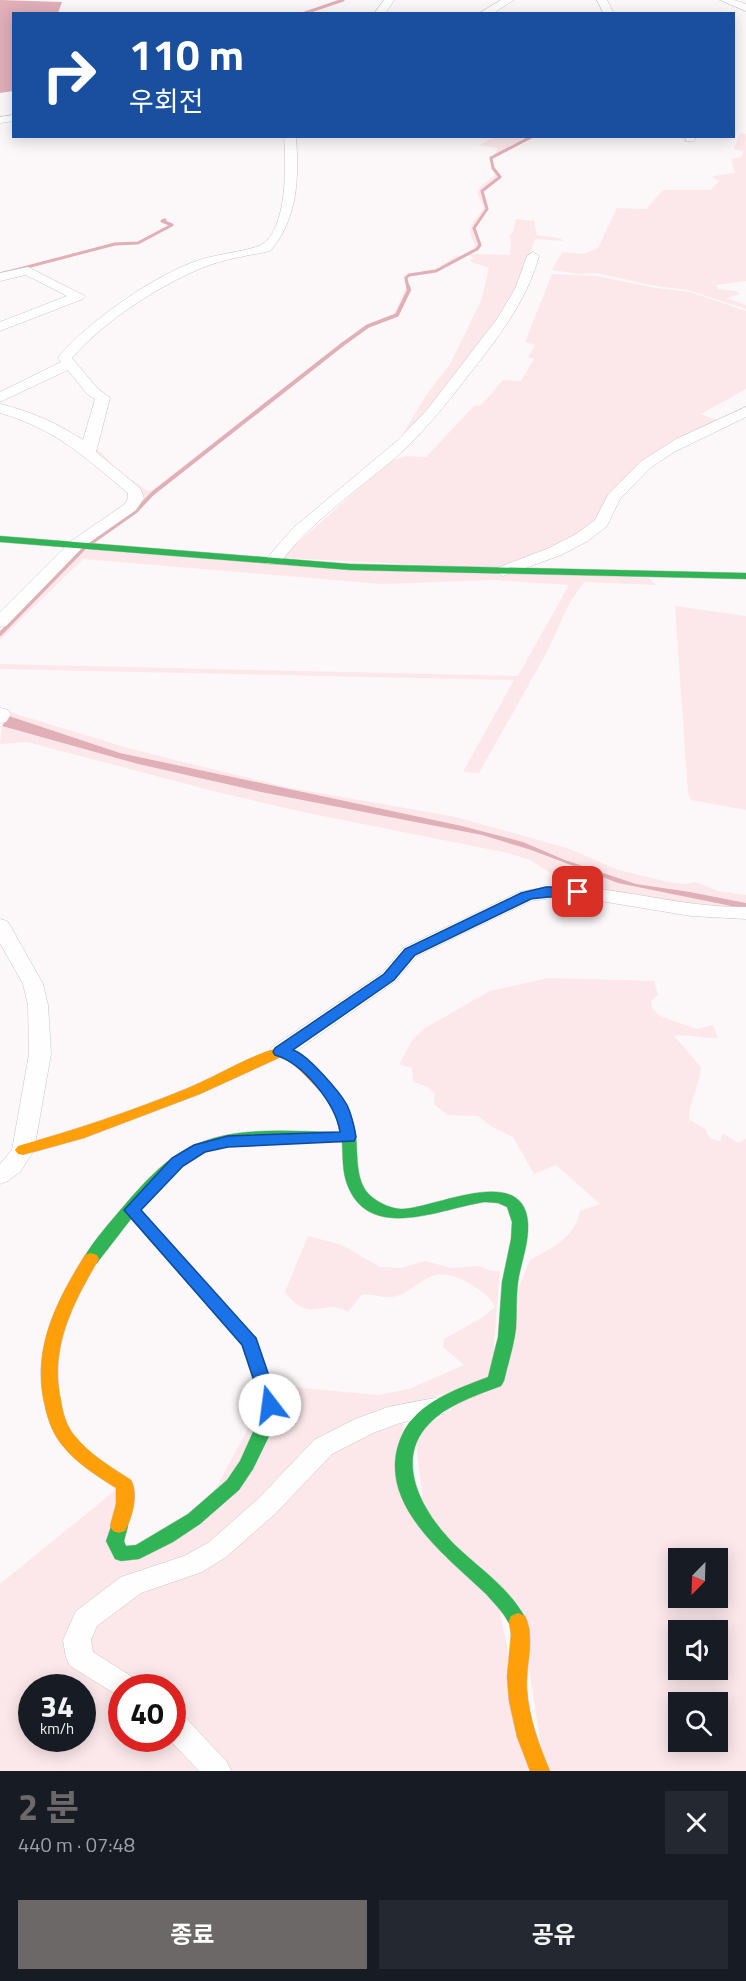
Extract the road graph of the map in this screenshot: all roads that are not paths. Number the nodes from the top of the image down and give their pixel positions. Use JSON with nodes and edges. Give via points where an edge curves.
{"nodes":[{"id":1,"x":509,"y":0,"type":"edge"},
{"id":2,"x":725,"y":0,"type":"edge"},
{"id":3,"x":746,"y":8,"type":"edge"},
{"id":4,"x":487,"y":12,"type":"edge"},
{"id":5,"x":290,"y":138,"type":"edge"},
{"id":6,"x":533,"y":256,"type":"dead end"},
{"id":7,"x":0,"y":277,"type":"edge"},
{"id":8,"x":0,"y":327,"type":"edge"},
{"id":9,"x":69,"y":364,"type":"junction"},
{"id":10,"x":0,"y":398,"type":"edge"},
{"id":11,"x":0,"y":408,"type":"edge"},
{"id":12,"x":746,"y":411,"type":"edge"},
{"id":13,"x":88,"y":451,"type":"junction"},
{"id":14,"x":0,"y":538,"type":"edge"},
{"id":15,"x":77,"y":544,"type":"junction"},
{"id":16,"x":273,"y":561,"type":"junction"},
{"id":17,"x":503,"y":571,"type":"junction"},
{"id":18,"x":746,"y":576,"type":"edge"},
{"id":19,"x":0,"y":622,"type":"edge"},
{"id":20,"x":746,"y":913,"type":"edge"},
{"id":21,"x":0,"y":925,"type":"edge"},
{"id":22,"x":280,"y":1052,"type":"junction"},
{"id":23,"x":349,"y":1137,"type":"junction"},
{"id":24,"x":23,"y":1150,"type":"junction"},
{"id":25,"x":0,"y":1176,"type":"edge"},
{"id":26,"x":132,"y":1210,"type":"junction"},
{"id":27,"x":441,"y":1406,"type":"junction"},
{"id":28,"x":108,"y":1676,"type":"edge"},
{"id":29,"x":186,"y":1738,"type":"edge"},
{"id":30,"x":218,"y":1771,"type":"edge"},
{"id":31,"x":540,"y":1771,"type":"edge"}],
"edges":[{"from":1,"to":4,"type":"street"},
{"from":2,"to":3,"type":"street"},
{"from":5,"to":9,"type":"street","via":[[288,206],[271,242],[265,248],[198,265],[153,288],[82,340],[64,358]]},
{"from":6,"to":16,"type":"street","via":[[509,312],[413,435]]},
{"from":7,"to":8,"type":"street","via":[[28,271],[78,296]]},
{"from":9,"to":10,"type":"street"},
{"from":9,"to":13,"type":"street","via":[[103,398]]},
{"from":11,"to":13,"type":"street","via":[[50,425]]},
{"from":12,"to":17,"type":"street","via":[[694,434],[648,462],[613,499],[595,529],[541,559]]},
{"from":13,"to":15,"type":"street","via":[[135,492],[136,498],[131,507]]},
{"from":14,"to":15,"type":"street"},
{"from":15,"to":16,"type":"street"},
{"from":15,"to":19,"type":"street"},
{"from":16,"to":17,"type":"street"},
{"from":17,"to":18,"type":"street"},
{"from":20,"to":22,"type":"street","via":[[715,914],[595,893],[546,891],[526,896],[410,952],[389,977]]},
{"from":21,"to":24,"type":"street","via":[[33,984],[38,1005],[40,1054]]},
{"from":22,"to":23,"type":"street","via":[[293,1055],[339,1106]]},
{"from":22,"to":24,"type":"street","via":[[214,1083],[56,1144]]},
{"from":23,"to":26,"type":"street","via":[[228,1142],[200,1148],[177,1162]]},
{"from":23,"to":27,"type":"street","via":[[353,1184],[362,1198],[387,1213],[416,1214],[492,1197],[513,1204],[519,1213],[506,1337],[495,1381]]},
{"from":24,"to":25,"type":"street","via":[[13,1166]]},
{"from":26,"to":26,"type":"street","via":[[86,1267],[65,1303],[51,1333],[48,1360],[48,1390],[57,1419],[70,1442],[125,1485],[125,1504],[115,1541],[121,1554],[139,1552],[167,1537],[233,1485],[262,1432],[270,1405],[250,1343]]},
{"from":27,"to":28,"type":"street","via":[[397,1414],[323,1447],[267,1506],[217,1550],[192,1564],[131,1585],[86,1619],[76,1640],[80,1658]]},
{"from":27,"to":31,"type":"street","via":[[422,1419],[407,1442],[404,1452],[408,1494],[421,1519],[518,1621],[518,1700],[525,1737]]},
{"from":29,"to":30,"type":"street"}]}
